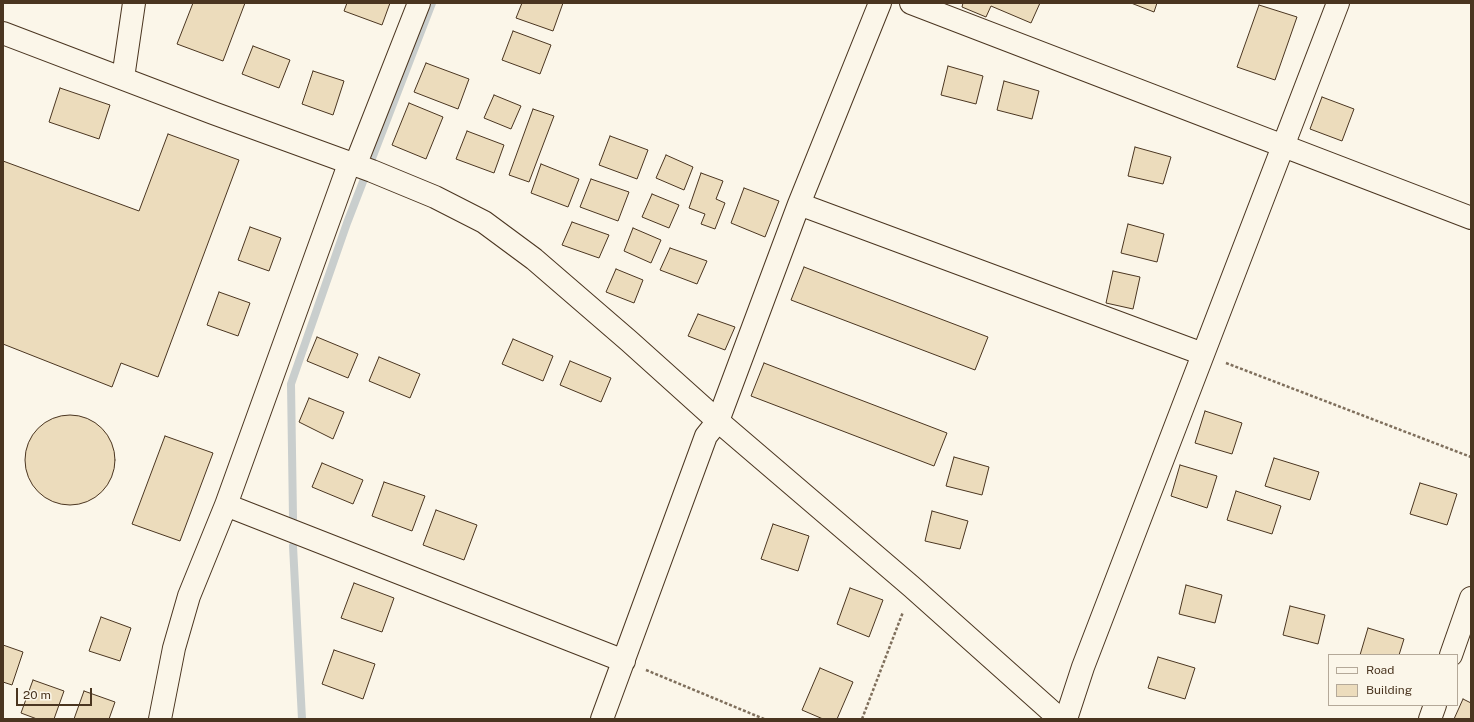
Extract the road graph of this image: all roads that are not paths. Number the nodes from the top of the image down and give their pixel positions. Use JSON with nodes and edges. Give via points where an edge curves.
{"nodes":[{"id":1,"x":134,"y":3,"type":"edge"},
{"id":2,"x":419,"y":3,"type":"edge"},
{"id":3,"x":880,"y":3,"type":"edge"},
{"id":4,"x":911,"y":3,"type":"edge"},
{"id":5,"x":1338,"y":3,"type":"edge"},
{"id":6,"x":3,"y":33,"type":"edge"},
{"id":7,"x":123,"y":78,"type":"junction"},
{"id":8,"x":1284,"y":147,"type":"junction"},
{"id":9,"x":360,"y":167,"type":"junction"},
{"id":10,"x":799,"y":204,"type":"junction"},
{"id":11,"x":1471,"y":218,"type":"edge"},
{"id":12,"x":1203,"y":354,"type":"junction"},
{"id":13,"x":718,"y":421,"type":"junction"},
{"id":14,"x":226,"y":505,"type":"junction"},
{"id":15,"x":1471,"y":598,"type":"edge"},
{"id":16,"x":1452,"y":654,"type":"edge"},
{"id":17,"x":624,"y":661,"type":"junction"},
{"id":18,"x":1435,"y":706,"type":"edge"},
{"id":19,"x":160,"y":719,"type":"edge"},
{"id":20,"x":602,"y":719,"type":"edge"},
{"id":21,"x":1060,"y":719,"type":"edge"},
{"id":22,"x":1066,"y":719,"type":"edge"},
{"id":23,"x":1430,"y":719,"type":"edge"}],
"edges":[{"from":1,"to":7,"type":"street"},
{"from":2,"to":9,"type":"street"},
{"from":3,"to":10,"type":"street"},
{"from":4,"to":8,"type":"street"},
{"from":5,"to":8,"type":"street"},
{"from":6,"to":7,"type":"street"},
{"from":7,"to":9,"type":"street"},
{"from":8,"to":11,"type":"street"},
{"from":8,"to":12,"type":"street"},
{"from":9,"to":13,"type":"street","via":[[458,207],[500,233],[629,341]]},
{"from":9,"to":14,"type":"street"},
{"from":10,"to":12,"type":"street"},
{"from":10,"to":13,"type":"street"},
{"from":12,"to":22,"type":"street","via":[[1083,667]]},
{"from":13,"to":17,"type":"street","via":[[706,436]]},
{"from":13,"to":21,"type":"street","via":[[912,587]]},
{"from":14,"to":17,"type":"street"},
{"from":14,"to":19,"type":"street","via":[[189,596],[174,648]]},
{"from":15,"to":16,"type":"street"},
{"from":17,"to":20,"type":"street"},
{"from":18,"to":23,"type":"street"}]}
